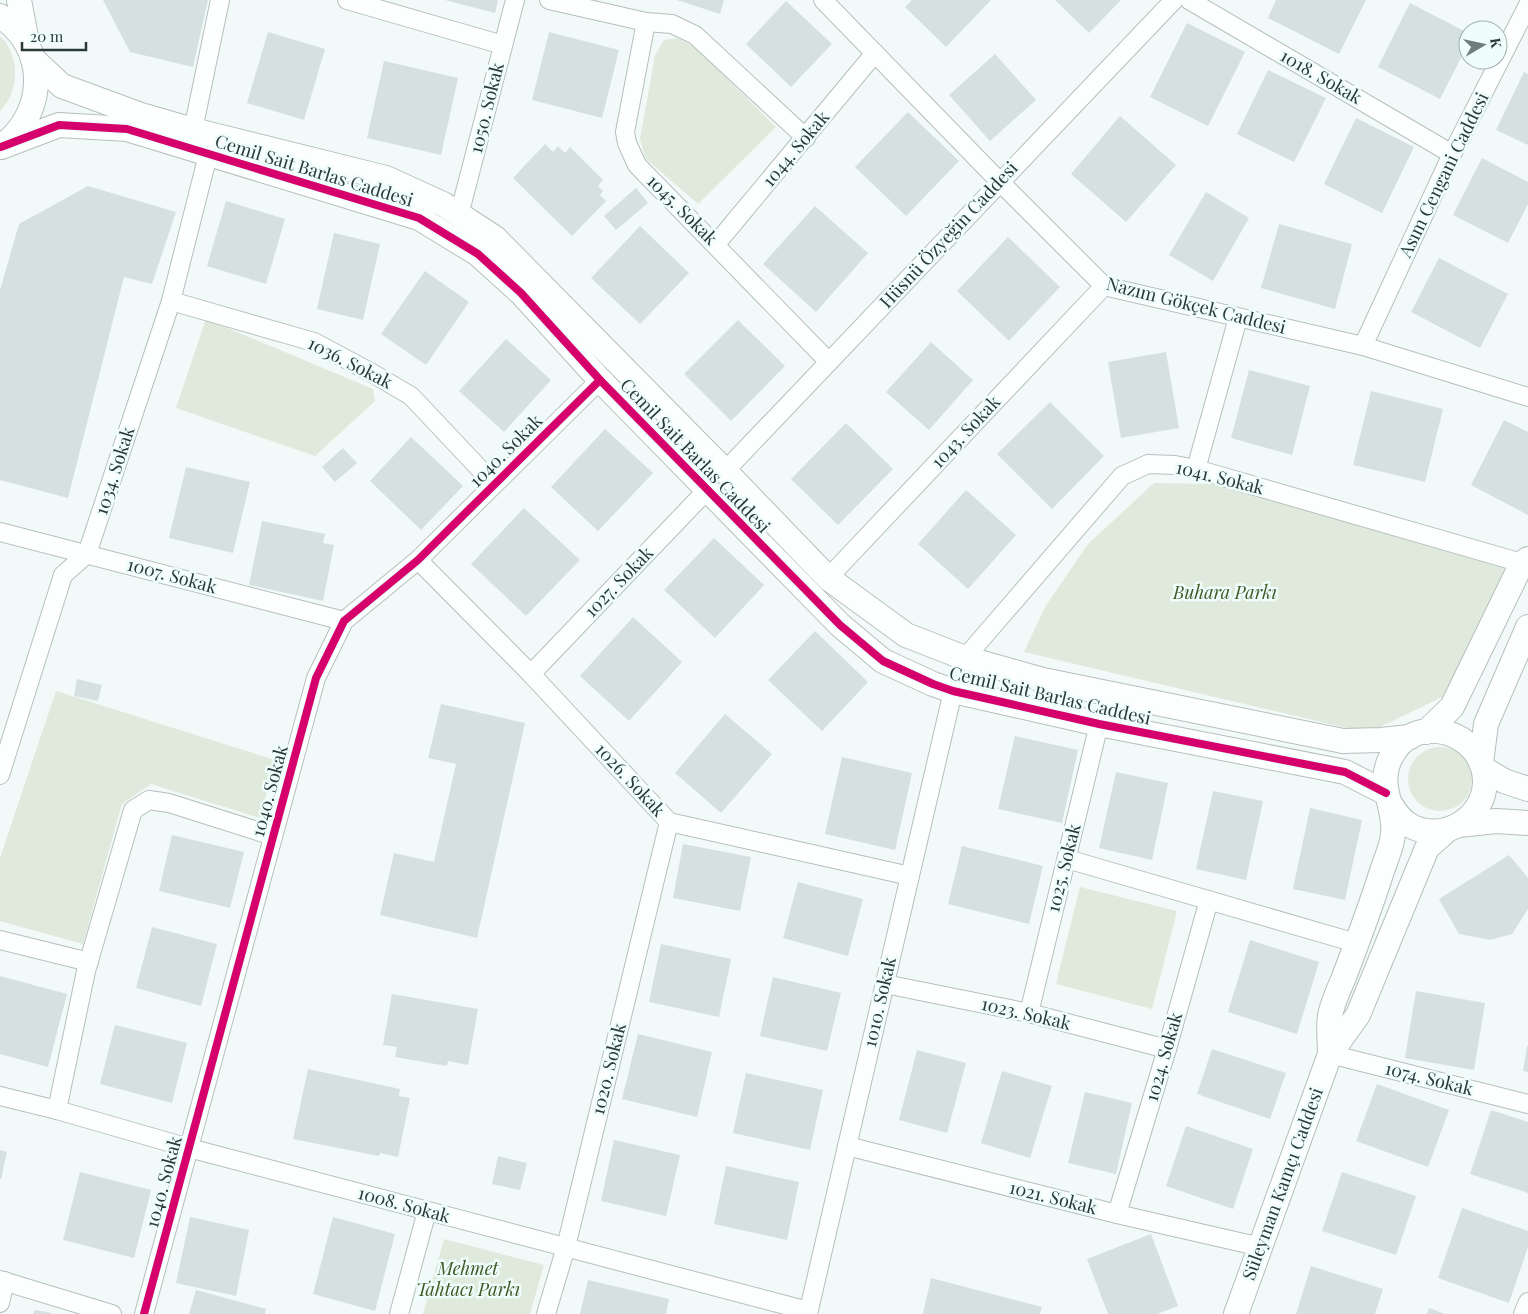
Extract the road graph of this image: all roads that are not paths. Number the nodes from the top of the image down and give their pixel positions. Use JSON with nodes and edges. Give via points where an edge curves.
{"nodes":[{"id":1,"x":18,"y":0,"type":"edge"},
{"id":2,"x":220,"y":0,"type":"edge"},
{"id":3,"x":347,"y":0,"type":"edge"},
{"id":4,"x":515,"y":0,"type":"edge"},
{"id":5,"x":549,"y":0,"type":"edge"},
{"id":6,"x":823,"y":0,"type":"edge"},
{"id":7,"x":1174,"y":0,"type":"edge"},
{"id":8,"x":1189,"y":0,"type":"edge"},
{"id":9,"x":373,"y":4,"type":"edge"},
{"id":10,"x":1528,"y":5,"type":"edge"},
{"id":11,"x":0,"y":16,"type":"edge"},
{"id":12,"x":646,"y":22,"type":"junction"},
{"id":13,"x":503,"y":45,"type":"junction"},
{"id":14,"x":30,"y":52,"type":"junction"},
{"id":15,"x":875,"y":53,"type":"junction"},
{"id":16,"x":193,"y":130,"type":"junction"},
{"id":17,"x":806,"y":138,"type":"junction"},
{"id":18,"x":0,"y":147,"type":"edge"},
{"id":19,"x":1452,"y":154,"type":"junction"},
{"id":20,"x":208,"y":155,"type":"junction"},
{"id":21,"x":999,"y":181,"type":"junction"},
{"id":22,"x":459,"y":215,"type":"junction"},
{"id":23,"x":716,"y":244,"type":"junction"},
{"id":24,"x":1104,"y":286,"type":"junction"},
{"id":25,"x":171,"y":301,"type":"junction"},
{"id":26,"x":1238,"y":318,"type":"junction"},
{"id":27,"x":1363,"y":346,"type":"junction"},
{"id":28,"x":829,"y":362,"type":"junction"},
{"id":29,"x":600,"y":380,"type":"junction"},
{"id":30,"x":1528,"y":397,"type":"edge"},
{"id":31,"x":1196,"y":469,"type":"junction"},
{"id":32,"x":725,"y":471,"type":"junction"},
{"id":33,"x":494,"y":484,"type":"junction"},
{"id":34,"x":707,"y":490,"type":"junction"},
{"id":35,"x":0,"y":532,"type":"edge"},
{"id":36,"x":87,"y":554,"type":"junction"},
{"id":37,"x":418,"y":560,"type":"junction"},
{"id":38,"x":1525,"y":561,"type":"edge"},
{"id":39,"x":828,"y":578,"type":"junction"},
{"id":40,"x":344,"y":621,"type":"junction"},
{"id":41,"x":1528,"y":627,"type":"edge"},
{"id":42,"x":965,"y":658,"type":"junction"},
{"id":43,"x":531,"y":674,"type":"junction"},
{"id":44,"x":953,"y":691,"type":"junction"},
{"id":45,"x":1100,"y":724,"type":"junction"},
{"id":46,"x":1418,"y":734,"type":"junction"},
{"id":47,"x":1483,"y":766,"type":"junction"},
{"id":48,"x":0,"y":775,"type":"edge"},
{"id":49,"x":1528,"y":789,"type":"edge"},
{"id":50,"x":1389,"y":799,"type":"junction"},
{"id":51,"x":669,"y":822,"type":"junction"},
{"id":52,"x":1528,"y":823,"type":"edge"},
{"id":53,"x":1453,"y":828,"type":"junction"},
{"id":54,"x":273,"y":836,"type":"junction"},
{"id":55,"x":1067,"y":859,"type":"junction"},
{"id":56,"x":910,"y":876,"type":"junction"},
{"id":57,"x":1209,"y":900,"type":"junction"},
{"id":58,"x":0,"y":940,"type":"edge"},
{"id":59,"x":1356,"y":943,"type":"junction"},
{"id":60,"x":88,"y":962,"type":"junction"},
{"id":61,"x":885,"y":984,"type":"junction"},
{"id":62,"x":1030,"y":1013,"type":"junction"},
{"id":63,"x":1167,"y":1049,"type":"junction"},
{"id":64,"x":1330,"y":1054,"type":"junction"},
{"id":65,"x":0,"y":1096,"type":"edge"},
{"id":66,"x":1528,"y":1104,"type":"edge"},
{"id":67,"x":57,"y":1110,"type":"junction"},
{"id":68,"x":846,"y":1146,"type":"junction"},
{"id":69,"x":189,"y":1148,"type":"junction"},
{"id":70,"x":427,"y":1211,"type":"junction"},
{"id":71,"x":1117,"y":1214,"type":"junction"},
{"id":72,"x":566,"y":1247,"type":"junction"},
{"id":73,"x":1261,"y":1247,"type":"junction"},
{"id":74,"x":3,"y":1281,"type":"edge"},
{"id":75,"x":1528,"y":1302,"type":"edge"},
{"id":76,"x":0,"y":1303,"type":"edge"},
{"id":77,"x":808,"y":1313,"type":"edge"},
{"id":78,"x":112,"y":1314,"type":"edge"},
{"id":79,"x":144,"y":1314,"type":"edge"},
{"id":80,"x":399,"y":1314,"type":"edge"},
{"id":81,"x":546,"y":1314,"type":"edge"},
{"id":82,"x":1236,"y":1314,"type":"edge"},
{"id":83,"x":1524,"y":1314,"type":"edge"}],
"edges":[{"from":1,"to":14,"type":"street"},
{"from":2,"to":16,"type":"street"},
{"from":3,"to":9,"type":"street"},
{"from":4,"to":13,"type":"street","name":"1050. Sokak"},
{"from":5,"to":12,"type":"street"},
{"from":6,"to":15,"type":"street","name":"Nazım Gökçek Caddesi"},
{"from":7,"to":21,"type":"street","name":"Hüsnü Özyeğin Caddesi"},
{"from":8,"to":19,"type":"street","name":"1018. Sokak"},
{"from":9,"to":13,"type":"street"},
{"from":10,"to":19,"type":"street","name":"Asım Cengani Caddesi"},
{"from":11,"to":14,"type":"street","name":"Cemil Sait Barlas Caddesi","via":[[18,31]]},
{"from":12,"to":17,"type":"street","via":[[672,24],[695,35]]},
{"from":12,"to":23,"type":"street","name":"1045. Sokak","via":[[626,132],[627,143],[637,165]]},
{"from":13,"to":22,"type":"street","name":"1050. Sokak"},
{"from":14,"to":16,"type":"street","name":"Cemil Sait Barlas Caddesi","via":[[62,86]]},
{"from":14,"to":18,"type":"street","via":[[36,75],[32,107],[15,135]]},
{"from":15,"to":17,"type":"street","name":"1044. Sokak"},
{"from":15,"to":21,"type":"street","name":"Nazım Gökçek Caddesi"},
{"from":16,"to":22,"type":"street","name":"Cemil Sait Barlas Caddesi","via":[[386,178],[443,204]]},
{"from":17,"to":23,"type":"street","name":"1044. Sokak"},
{"from":18,"to":20,"type":"street","name":"Cemil Sait Barlas Caddesi","via":[[59,125],[127,129]]},
{"from":19,"to":27,"type":"street","name":"Asım Cengani Caddesi"},
{"from":20,"to":25,"type":"street","name":"1034. Sokak"},
{"from":20,"to":29,"type":"street","name":"Cemil Sait Barlas Caddesi","via":[[419,218],[478,254],[521,293]]},
{"from":21,"to":24,"type":"street","name":"Nazım Gökçek Caddesi"},
{"from":21,"to":28,"type":"street","name":"Hüsnü Özyeğin Caddesi"},
{"from":22,"to":32,"type":"street","name":"Cemil Sait Barlas Caddesi","via":[[495,238]]},
{"from":23,"to":28,"type":"street","name":"1045. Sokak"},
{"from":24,"to":26,"type":"street","name":"Nazım Gökçek Caddesi"},
{"from":24,"to":39,"type":"street","name":"1043. Sokak"},
{"from":25,"to":33,"type":"street","name":"1036. Sokak","via":[[314,342],[388,382],[412,396]]},
{"from":25,"to":36,"type":"street","name":"1034. Sokak"},
{"from":26,"to":27,"type":"street","name":"Nazım Gökçek Caddesi"},
{"from":26,"to":31,"type":"street"},
{"from":27,"to":30,"type":"street","name":"Nazım Gökçek Caddesi"},
{"from":28,"to":32,"type":"street","name":"Hüsnü Özyeğin Caddesi"},
{"from":29,"to":33,"type":"street","name":"1040. Sokak"},
{"from":29,"to":34,"type":"street","name":"Cemil Sait Barlas Caddesi"},
{"from":31,"to":38,"type":"street","name":"1041. Sokak"},
{"from":31,"to":42,"type":"street","name":"1041. Sokak","via":[[1148,464],[1122,476]]},
{"from":32,"to":39,"type":"street","name":"Cemil Sait Barlas Caddesi"},
{"from":33,"to":37,"type":"street","name":"1040. Sokak"},
{"from":34,"to":43,"type":"street","name":"1027. Sokak"},
{"from":34,"to":44,"type":"street","name":"Cemil Sait Barlas Caddesi","via":[[840,625],[883,661]]},
{"from":35,"to":36,"type":"street","name":"1007. Sokak"},
{"from":36,"to":40,"type":"street","name":"1007. Sokak"},
{"from":36,"to":48,"type":"street","via":[[63,574]]},
{"from":37,"to":40,"type":"street","name":"1040. Sokak"},
{"from":37,"to":43,"type":"street","name":"1026. Sokak"},
{"from":38,"to":46,"type":"street","via":[[1452,707]]},
{"from":39,"to":42,"type":"street","name":"Cemil Sait Barlas Caddesi","via":[[906,635]]},
{"from":40,"to":54,"type":"street","name":"1040. Sokak","via":[[316,678]]},
{"from":41,"to":47,"type":"street","via":[[1486,724]]},
{"from":42,"to":46,"type":"street","name":"Cemil Sait Barlas Caddesi","via":[[1042,680],[1343,741],[1381,740]]},
{"from":43,"to":51,"type":"street","name":"1026. Sokak"},
{"from":44,"to":45,"type":"street","name":"Cemil Sait Barlas Caddesi"},
{"from":44,"to":56,"type":"street","name":"1010. Sokak"},
{"from":45,"to":50,"type":"street","name":"Cemil Sait Barlas Caddesi","via":[[1345,772]]},
{"from":45,"to":55,"type":"street","name":"1025. Sokak"},
{"from":46,"to":47,"type":"street","via":[[1436,730],[1449,732],[1471,746]]},
{"from":46,"to":50,"type":"street","via":[[1400,744],[1392,755],[1384,780]]},
{"from":47,"to":49,"type":"street","via":[[1504,780]]},
{"from":47,"to":53,"type":"street","via":[[1485,782],[1478,807],[1470,817]]},
{"from":50,"to":53,"type":"street","via":[[1399,816],[1421,830],[1434,832]]},
{"from":50,"to":59,"type":"street","name":"Süleyman Kamçı Caddesi","via":[[1393,834]]},
{"from":51,"to":56,"type":"street","name":"1026. Sokak"},
{"from":51,"to":72,"type":"street","name":"1020. Sokak"},
{"from":52,"to":53,"type":"street","via":[[1496,821]]},
{"from":53,"to":64,"type":"street","name":"Süleyman Kamçı Caddesi","via":[[1427,848],[1358,1015]]},
{"from":54,"to":60,"type":"street","via":[[169,803],[149,800],[133,810]]},
{"from":54,"to":69,"type":"street","name":"1040. Sokak"},
{"from":55,"to":57,"type":"street"},
{"from":55,"to":62,"type":"street","name":"1025. Sokak"},
{"from":56,"to":61,"type":"street","name":"1010. Sokak"},
{"from":57,"to":59,"type":"street"},
{"from":57,"to":63,"type":"street","name":"1024. Sokak"},
{"from":58,"to":60,"type":"street"},
{"from":59,"to":64,"type":"street","name":"Süleyman Kamçı Caddesi","via":[[1330,1016]]},
{"from":60,"to":67,"type":"street"},
{"from":61,"to":62,"type":"street","name":"1023. Sokak"},
{"from":61,"to":68,"type":"street","name":"1010. Sokak"},
{"from":62,"to":63,"type":"street","name":"1023. Sokak"},
{"from":63,"to":71,"type":"street","name":"1024. Sokak"},
{"from":64,"to":66,"type":"street","name":"1074. Sokak"},
{"from":64,"to":73,"type":"street","name":"Süleyman Kamçı Caddesi"},
{"from":65,"to":67,"type":"street","name":"1008. Sokak"},
{"from":67,"to":69,"type":"street","name":"1008. Sokak"},
{"from":68,"to":71,"type":"street","name":"1021. Sokak"},
{"from":68,"to":77,"type":"street","name":"1010. Sokak"},
{"from":69,"to":70,"type":"street","name":"1008. Sokak"},
{"from":69,"to":79,"type":"street","name":"1040. Sokak"},
{"from":70,"to":72,"type":"street","name":"1008. Sokak"},
{"from":70,"to":80,"type":"street"},
{"from":71,"to":73,"type":"street","name":"1021. Sokak"},
{"from":72,"to":77,"type":"street","name":"1008. Sokak"},
{"from":72,"to":81,"type":"street","name":"1020. Sokak"},
{"from":73,"to":82,"type":"street","name":"Süleyman Kamçı Caddesi"},
{"from":74,"to":76,"type":"street"},
{"from":74,"to":78,"type":"street"},
{"from":75,"to":83,"type":"street"}]}
